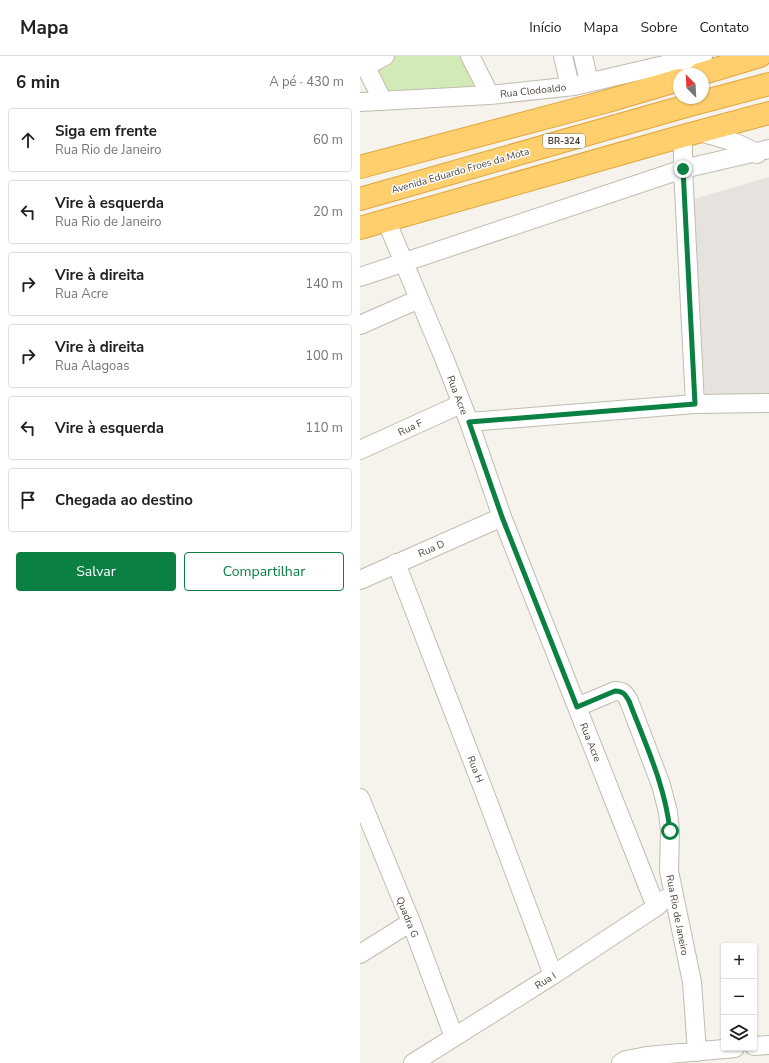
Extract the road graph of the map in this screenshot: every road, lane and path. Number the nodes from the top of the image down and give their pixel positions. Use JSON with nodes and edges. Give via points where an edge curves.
{"nodes":[{"id":1,"x":385,"y":56,"type":"edge"},
{"id":2,"x":470,"y":56,"type":"edge"},
{"id":3,"x":563,"y":56,"type":"edge"},
{"id":4,"x":583,"y":56,"type":"edge"},
{"id":5,"x":703,"y":56,"type":"edge"},
{"id":6,"x":760,"y":56,"type":"edge"},
{"id":7,"x":363,"y":61,"type":"edge"},
{"id":8,"x":686,"y":68,"type":"edge"},
{"id":9,"x":673,"y":70,"type":"edge"},
{"id":10,"x":673,"y":74,"type":"edge"},
{"id":11,"x":589,"y":82,"type":"junction"},
{"id":12,"x":769,"y":84,"type":"edge"},
{"id":13,"x":570,"y":86,"type":"junction"},
{"id":14,"x":490,"y":95,"type":"junction"},
{"id":15,"x":383,"y":101,"type":"junction"},
{"id":16,"x":360,"y":102,"type":"edge"},
{"id":17,"x":769,"y":113,"type":"edge"},
{"id":18,"x":691,"y":134,"type":"junction"},
{"id":19,"x":764,"y":154,"type":"edge"},
{"id":20,"x":360,"y":167,"type":"edge"},
{"id":21,"x":683,"y":169,"type":"junction"},
{"id":22,"x":360,"y":199,"type":"edge"},
{"id":23,"x":386,"y":220,"type":"junction"},
{"id":24,"x":360,"y":228,"type":"edge"},
{"id":25,"x":404,"y":262,"type":"junction"},
{"id":26,"x":360,"y":278,"type":"edge"},
{"id":27,"x":419,"y":299,"type":"junction"},
{"id":28,"x":360,"y":325,"type":"edge"},
{"id":29,"x":769,"y":403,"type":"edge"},
{"id":30,"x":461,"y":404,"type":"junction"},
{"id":31,"x":695,"y":404,"type":"junction"},
{"id":32,"x":469,"y":422,"type":"junction"},
{"id":33,"x":360,"y":450,"type":"edge"},
{"id":34,"x":502,"y":517,"type":"junction"},
{"id":35,"x":396,"y":563,"type":"junction"},
{"id":36,"x":360,"y":580,"type":"edge"},
{"id":37,"x":577,"y":707,"type":"junction"},
{"id":38,"x":362,"y":809,"type":"edge"},
{"id":39,"x":673,"y":892,"type":"junction"},
{"id":40,"x":656,"y":907,"type":"junction"},
{"id":41,"x":411,"y":922,"type":"junction"},
{"id":42,"x":360,"y":954,"type":"edge"},
{"id":43,"x":553,"y":975,"type":"junction"},
{"id":44,"x":454,"y":1038,"type":"junction"},
{"id":45,"x":769,"y":1045,"type":"edge"},
{"id":46,"x":757,"y":1046,"type":"edge"},
{"id":47,"x":721,"y":1049,"type":"edge"},
{"id":48,"x":697,"y":1052,"type":"junction"},
{"id":49,"x":624,"y":1062,"type":"edge"},
{"id":50,"x":413,"y":1063,"type":"edge"}],
"edges":[{"from":1,"to":7,"type":"street"},
{"from":2,"to":14,"type":"street"},
{"from":3,"to":13,"type":"street"},
{"from":4,"to":11,"type":"street"},
{"from":5,"to":8,"type":"street","name":"Rua Clodoaldo"},
{"from":6,"to":8,"type":"highway"},
{"from":7,"to":15,"type":"street"},
{"from":9,"to":11,"type":"street","name":"Rua Clodoaldo"},
{"from":10,"to":20,"type":"highway","via":[[608,101]]},
{"from":11,"to":13,"type":"street","name":"Rua Clodoaldo"},
{"from":12,"to":22,"type":"highway","name":"Avenida Eduardo Froes da Mota","number":"BR-324"},
{"from":13,"to":14,"type":"street","name":"Rua Clodoaldo"},
{"from":14,"to":15,"type":"street","name":"Rua Clodoaldo"},
{"from":15,"to":16,"type":"street","name":"Rua Clodoaldo"},
{"from":17,"to":18,"type":"highway"},
{"from":18,"to":19,"type":"street","via":[[723,138]]},
{"from":18,"to":21,"type":"street"},
{"from":18,"to":23,"type":"highway"},
{"from":19,"to":21,"type":"street"},
{"from":21,"to":25,"type":"street"},
{"from":21,"to":31,"type":"street"},
{"from":23,"to":24,"type":"highway"},
{"from":23,"to":25,"type":"street","name":"Rua Acre"},
{"from":25,"to":26,"type":"street"},
{"from":25,"to":27,"type":"street","name":"Rua Acre"},
{"from":27,"to":28,"type":"street"},
{"from":27,"to":30,"type":"street","name":"Rua Acre"},
{"from":29,"to":31,"type":"street"},
{"from":30,"to":32,"type":"street","name":"Rua Acre"},
{"from":30,"to":33,"type":"street","name":"Rua F"},
{"from":31,"to":32,"type":"street"},
{"from":32,"to":34,"type":"street","name":"Rua Acre"},
{"from":34,"to":35,"type":"street","name":"Rua D"},
{"from":34,"to":37,"type":"street","name":"Rua Acre"},
{"from":35,"to":36,"type":"street","name":"Rua D"},
{"from":35,"to":43,"type":"street","name":"Rua H"},
{"from":37,"to":39,"type":"street","name":"Rua Rio de Janeiro","via":[[615,691],[621,691],[626,695],[661,785],[668,812],[669,871]]},
{"from":37,"to":40,"type":"street","name":"Rua Acre"},
{"from":38,"to":41,"type":"street","name":"Quadra G"},
{"from":39,"to":40,"type":"street","name":"Rua I"},
{"from":39,"to":48,"type":"street","name":"Rua Rio de Janeiro","via":[[692,982]]},
{"from":40,"to":43,"type":"street","name":"Rua I"},
{"from":41,"to":42,"type":"street"},
{"from":41,"to":44,"type":"street","name":"Quadra G"},
{"from":43,"to":44,"type":"street","name":"Rua I"},
{"from":44,"to":50,"type":"street","name":"Rua I"},
{"from":45,"to":46,"type":"street"},
{"from":47,"to":48,"type":"street"},
{"from":48,"to":49,"type":"street","via":[[658,1054]]}]}
